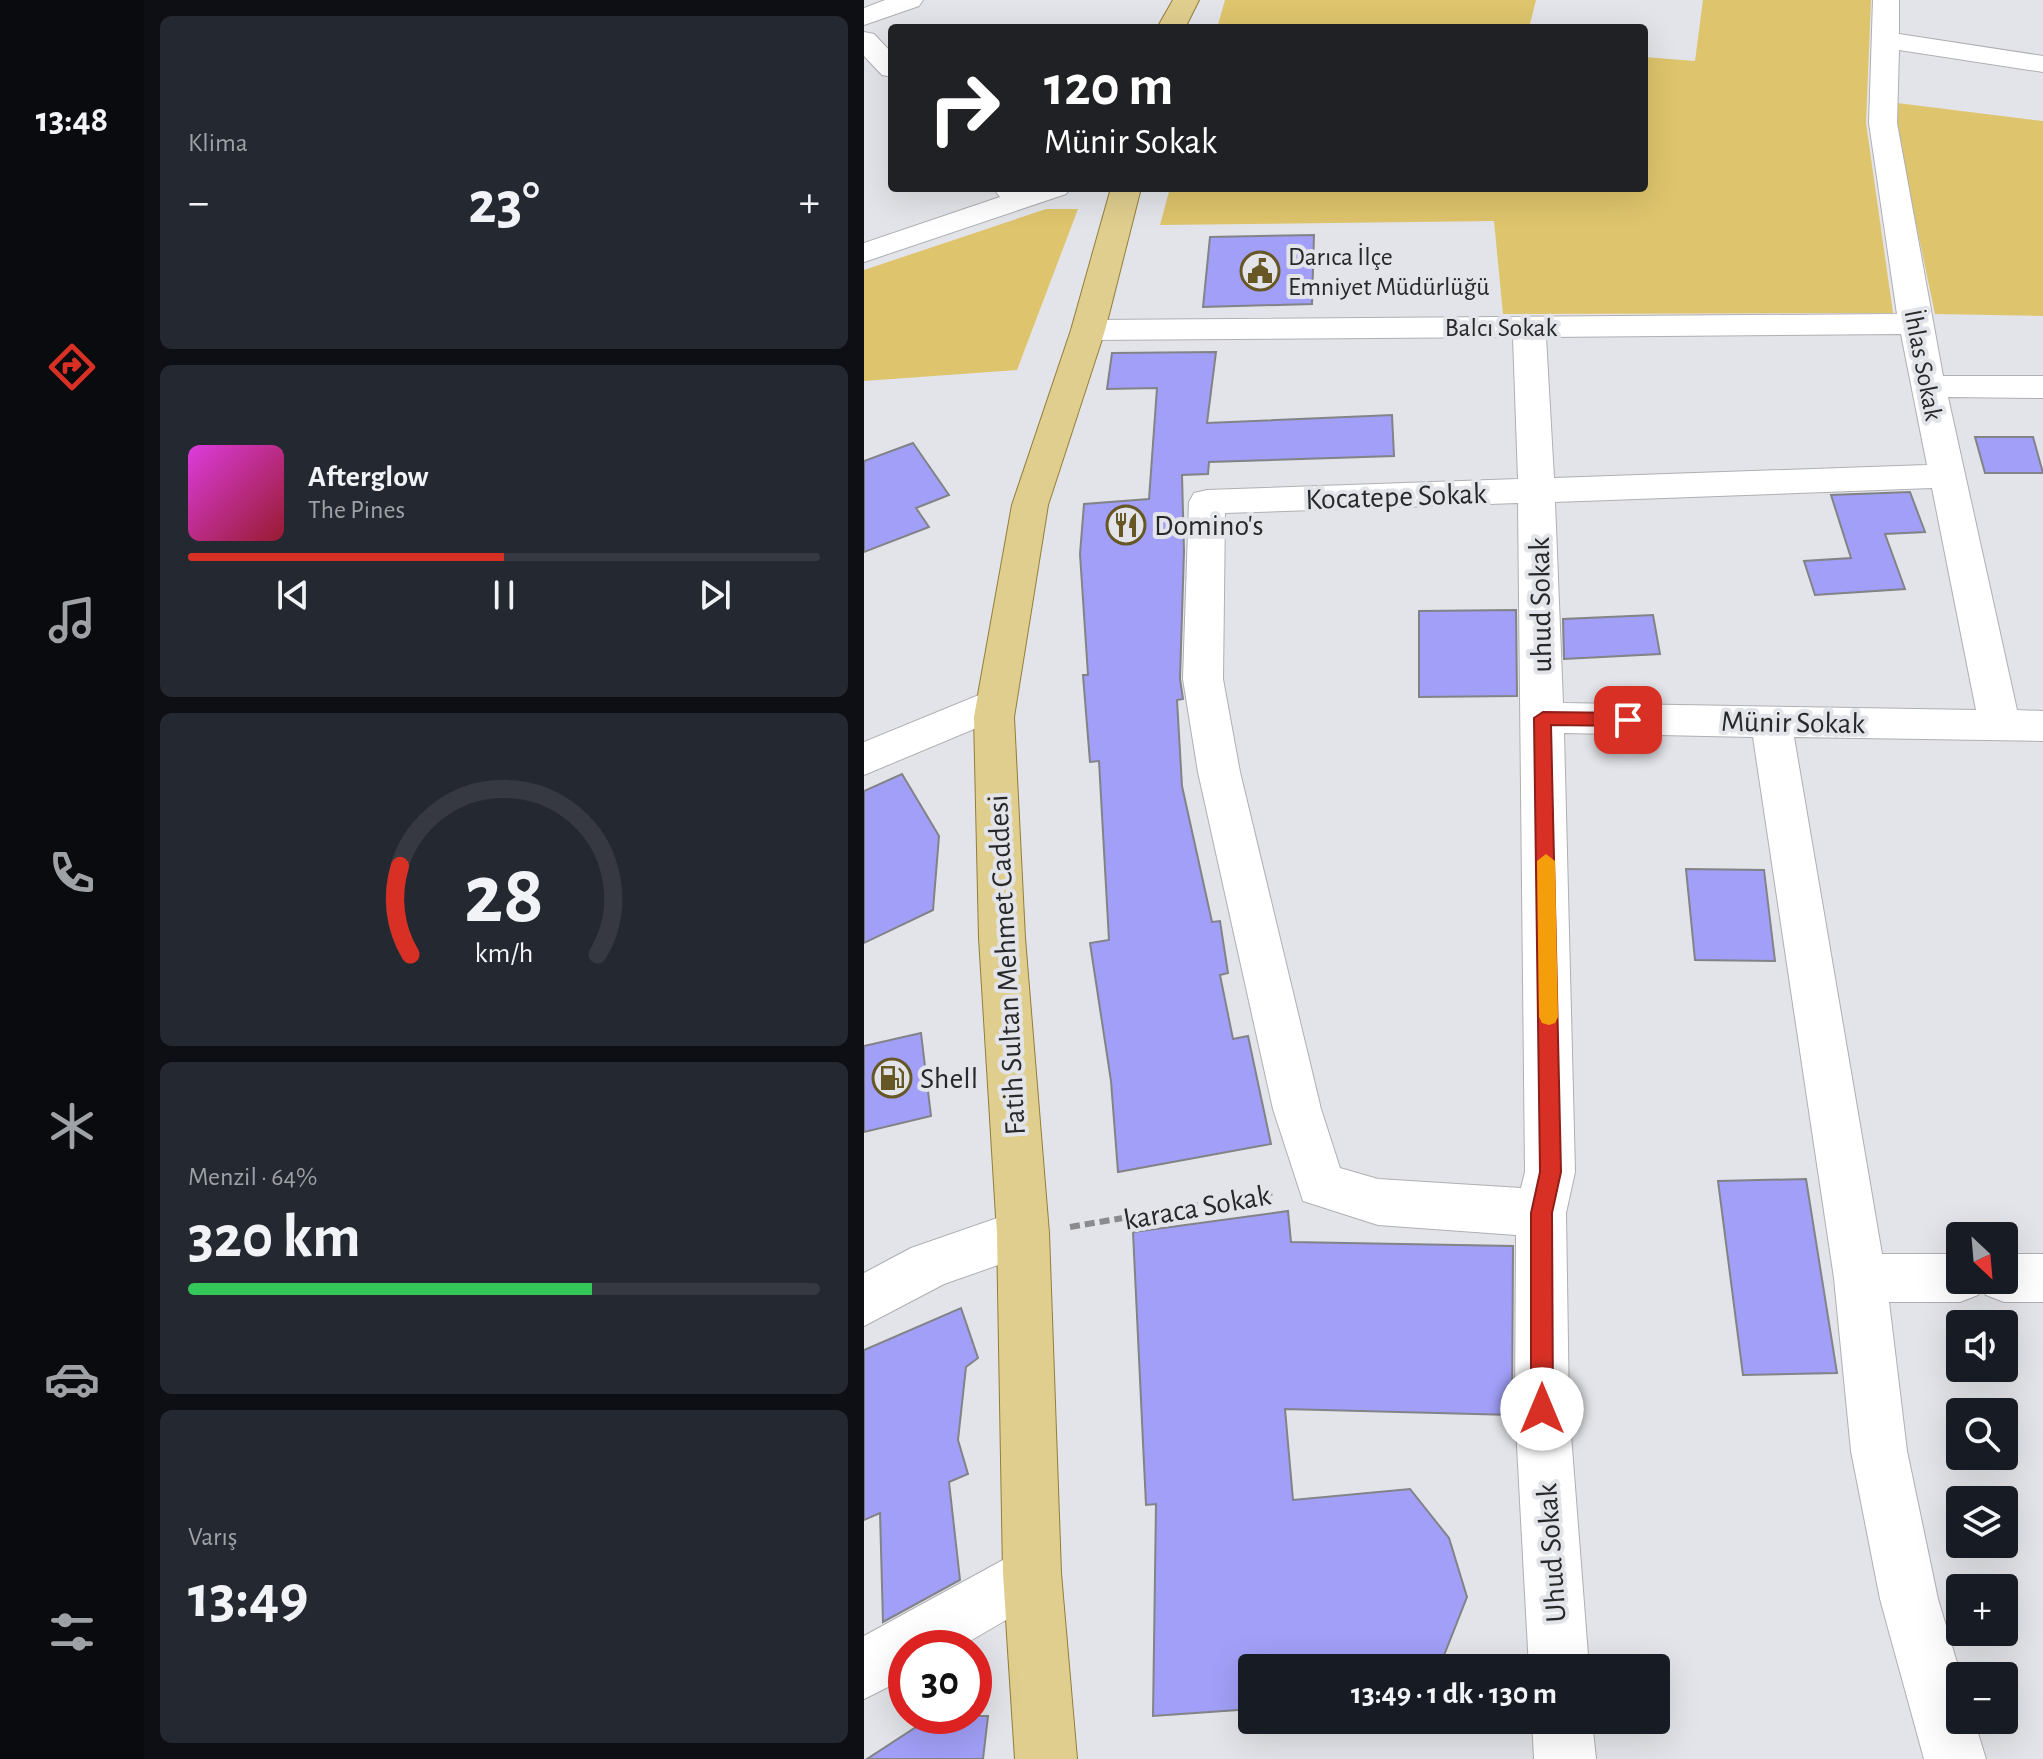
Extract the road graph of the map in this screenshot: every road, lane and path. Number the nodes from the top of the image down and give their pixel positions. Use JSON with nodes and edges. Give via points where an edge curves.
{"nodes":[{"id":1,"x":910,"y":0,"type":"edge"},
{"id":2,"x":1164,"y":0,"type":"edge"},
{"id":3,"x":1186,"y":0,"type":"edge"},
{"id":4,"x":1886,"y":0,"type":"edge"},
{"id":5,"x":864,"y":17,"type":"edge"},
{"id":6,"x":1168,"y":24,"type":"edge"},
{"id":7,"x":1171,"y":24,"type":"edge"},
{"id":8,"x":864,"y":40,"type":"edge"},
{"id":9,"x":1886,"y":40,"type":"junction"},
{"id":10,"x":2043,"y":64,"type":"edge"},
{"id":11,"x":888,"y":65,"type":"edge"},
{"id":12,"x":1125,"y":192,"type":"edge"},
{"id":13,"x":1014,"y":194,"type":"edge"},
{"id":14,"x":864,"y":253,"type":"edge"},
{"id":15,"x":1915,"y":324,"type":"junction"},
{"id":16,"x":1529,"y":327,"type":"junction"},
{"id":17,"x":1088,"y":330,"type":"junction"},
{"id":18,"x":1928,"y":386,"type":"junction"},
{"id":19,"x":2043,"y":387,"type":"edge"},
{"id":20,"x":1947,"y":476,"type":"junction"},
{"id":21,"x":1537,"y":491,"type":"junction"},
{"id":22,"x":996,"y":703,"type":"junction"},
{"id":23,"x":1543,"y":718,"type":"junction"},
{"id":24,"x":1771,"y":722,"type":"junction"},
{"id":25,"x":2000,"y":725,"type":"junction"},
{"id":26,"x":2043,"y":726,"type":"edge"},
{"id":27,"x":864,"y":759,"type":"edge"},
{"id":28,"x":1321,"y":1185,"type":"junction"},
{"id":29,"x":1541,"y":1213,"type":"junction"},
{"id":30,"x":1023,"y":1233,"type":"junction"},
{"id":31,"x":1860,"y":1278,"type":"junction"},
{"id":32,"x":1946,"y":1278,"type":"edge"},
{"id":33,"x":2018,"y":1278,"type":"edge"},
{"id":34,"x":2043,"y":1278,"type":"edge"},
{"id":35,"x":864,"y":1301,"type":"edge"},
{"id":36,"x":1032,"y":1573,"type":"junction"},
{"id":37,"x":1558,"y":1654,"type":"edge"},
{"id":38,"x":864,"y":1669,"type":"edge"},
{"id":39,"x":1563,"y":1734,"type":"edge"},
{"id":40,"x":1046,"y":1759,"type":"edge"},
{"id":41,"x":1565,"y":1759,"type":"edge"},
{"id":42,"x":1955,"y":1759,"type":"edge"}],
"edges":[{"from":1,"to":5,"type":"street"},
{"from":2,"to":6,"type":"main road"},
{"from":3,"to":7,"type":"main road"},
{"from":4,"to":9,"type":"street","name":"İhlas Sokak"},
{"from":8,"to":11,"type":"street"},
{"from":9,"to":10,"type":"street"},
{"from":9,"to":15,"type":"street","name":"İhlas Sokak","via":[[1883,123]]},
{"from":12,"to":17,"type":"main road","name":"Fatih Sultan Mehmet Caddesi"},
{"from":13,"to":14,"type":"street"},
{"from":15,"to":16,"type":"street","name":"Balcı Sokak"},
{"from":15,"to":18,"type":"street","name":"İhlas Sokak"},
{"from":16,"to":17,"type":"street","name":"Balcı Sokak"},
{"from":16,"to":21,"type":"street"},
{"from":17,"to":22,"type":"main road","name":"Fatih Sultan Mehmet Caddesi","via":[[1030,505]]},
{"from":18,"to":19,"type":"street"},
{"from":18,"to":20,"type":"street","name":"İhlas Sokak"},
{"from":20,"to":21,"type":"street","name":"Kocatepe Sokak"},
{"from":20,"to":25,"type":"street","name":"İhlas Sokak"},
{"from":21,"to":23,"type":"street","name":"uhud Sokak"},
{"from":21,"to":28,"type":"street","name":"Kocatepe Sokak","via":[[1207,502],[1203,679],[1261,955],[1297,1109]]},
{"from":22,"to":27,"type":"street"},
{"from":22,"to":30,"type":"main road","name":"Fatih Sultan Mehmet Caddesi","via":[[1002,938]]},
{"from":23,"to":24,"type":"street","name":"Münir Sokak"},
{"from":23,"to":29,"type":"street","name":"Uhud Sokak","via":[[1550,1172]]},
{"from":24,"to":25,"type":"street","name":"Münir Sokak"},
{"from":24,"to":31,"type":"street"},
{"from":25,"to":26,"type":"street","name":"Münir Sokak"},
{"from":28,"to":29,"type":"street","via":[[1378,1202]]},
{"from":28,"to":30,"type":"path","name":"karaca Sokak","via":[[1138,1219]]},
{"from":29,"to":37,"type":"street","name":"Uhud Sokak","via":[[1542,1409]]},
{"from":30,"to":35,"type":"street","via":[[929,1265]]},
{"from":30,"to":36,"type":"main road","name":"Fatih Sultan Mehmet Caddesi"},
{"from":31,"to":32,"type":"street"},
{"from":31,"to":42,"type":"street","via":[[1879,1451],[1909,1599]]},
{"from":33,"to":34,"type":"street"},
{"from":36,"to":38,"type":"street"},
{"from":36,"to":40,"type":"main road","name":"Fatih Sultan Mehmet Caddesi"},
{"from":39,"to":41,"type":"street"}]}
